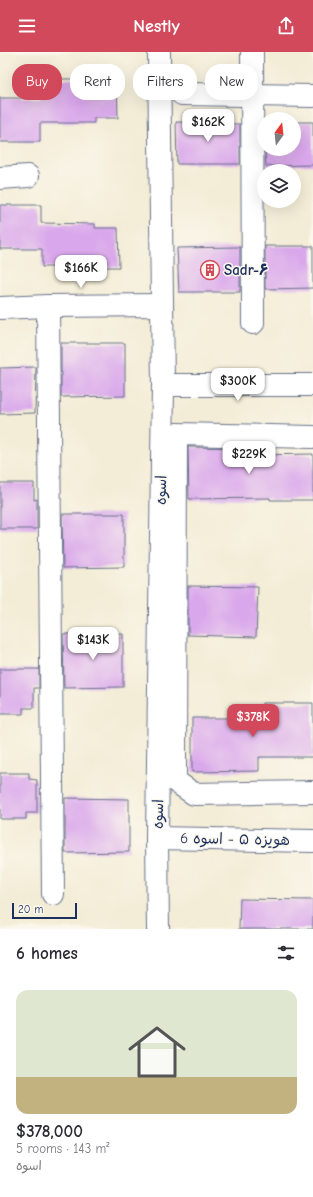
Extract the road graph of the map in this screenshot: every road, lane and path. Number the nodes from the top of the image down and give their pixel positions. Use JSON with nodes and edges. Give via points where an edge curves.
{"nodes":[{"id":1,"x":159,"y":52,"type":"edge"},
{"id":2,"x":252,"y":52,"type":"edge"},
{"id":3,"x":252,"y":64,"type":"edge"},
{"id":4,"x":258,"y":95,"type":"edge"},
{"id":5,"x":313,"y":96,"type":"edge"},
{"id":6,"x":252,"y":100,"type":"edge"},
{"id":7,"x":28,"y":176,"type":"dead end"},
{"id":8,"x":0,"y":178,"type":"edge"},
{"id":9,"x":162,"y":305,"type":"junction"},
{"id":10,"x":48,"y":306,"type":"junction"},
{"id":11,"x":0,"y":308,"type":"edge"},
{"id":12,"x":252,"y":323,"type":"dead end"},
{"id":13,"x":163,"y":385,"type":"junction"},
{"id":14,"x":313,"y":385,"type":"edge"},
{"id":15,"x":313,"y":437,"type":"edge"},
{"id":16,"x":313,"y":792,"type":"edge"},
{"id":17,"x":157,"y":838,"type":"junction"},
{"id":18,"x":313,"y":841,"type":"edge"},
{"id":19,"x":53,"y":894,"type":"dead end"},
{"id":20,"x":158,"y":929,"type":"edge"}],
"edges":[{"from":1,"to":9,"type":"street","name":"اسوه"},
{"from":2,"to":3,"type":"street"},
{"from":4,"to":5,"type":"street"},
{"from":6,"to":12,"type":"street"},
{"from":7,"to":8,"type":"street"},
{"from":9,"to":10,"type":"street"},
{"from":9,"to":13,"type":"street","name":"اسوه"},
{"from":10,"to":11,"type":"street"},
{"from":10,"to":19,"type":"street"},
{"from":13,"to":14,"type":"street"},
{"from":13,"to":17,"type":"street","name":"اسوه"},
{"from":15,"to":16,"type":"street","via":[[176,434],[174,781],[194,794]]},
{"from":17,"to":18,"type":"street","name":"هویزه ۵ - اسوه 6"},
{"from":17,"to":20,"type":"street","name":"اسوه"}]}
